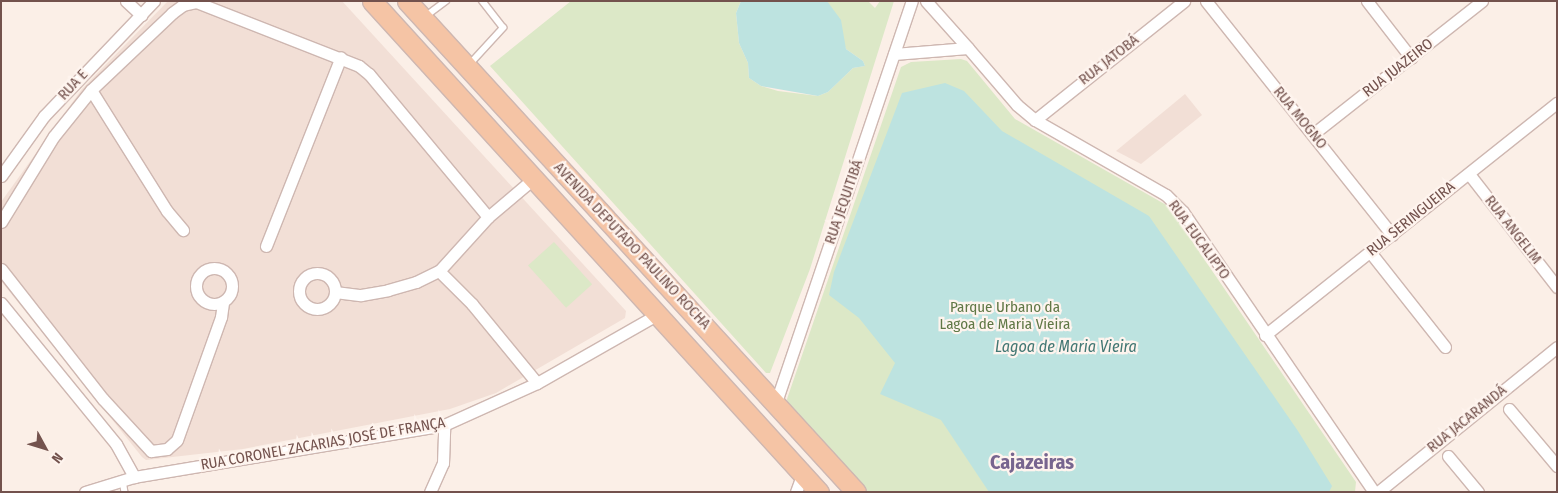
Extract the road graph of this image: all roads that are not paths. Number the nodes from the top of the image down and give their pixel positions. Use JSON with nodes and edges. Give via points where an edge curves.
{"nodes":[{"id":1,"x":126,"y":1,"type":"edge"},
{"id":2,"x":154,"y":1,"type":"edge"},
{"id":3,"x":372,"y":1,"type":"edge"},
{"id":4,"x":407,"y":1,"type":"edge"},
{"id":5,"x":446,"y":1,"type":"edge"},
{"id":6,"x":482,"y":1,"type":"edge"},
{"id":7,"x":912,"y":1,"type":"edge"},
{"id":8,"x":926,"y":1,"type":"edge"},
{"id":9,"x":1184,"y":1,"type":"edge"},
{"id":10,"x":1206,"y":1,"type":"edge"},
{"id":11,"x":1367,"y":1,"type":"edge"},
{"id":12,"x":1482,"y":1,"type":"edge"},
{"id":13,"x":140,"y":15,"type":"junction"},
{"id":14,"x":423,"y":19,"type":"junction"},
{"id":15,"x":968,"y":48,"type":"junction"},
{"id":16,"x":894,"y":54,"type":"junction"},
{"id":17,"x":341,"y":57,"type":"junction"},
{"id":18,"x":1411,"y":58,"type":"junction"},
{"id":19,"x":467,"y":67,"type":"junction"},
{"id":20,"x":91,"y":90,"type":"junction"},
{"id":21,"x":1557,"y":103,"type":"edge"},
{"id":22,"x":1035,"y":120,"type":"junction"},
{"id":23,"x":1313,"y":134,"type":"junction"},
{"id":24,"x":1468,"y":174,"type":"junction"},
{"id":25,"x":1,"y":176,"type":"edge"},
{"id":26,"x":533,"y":179,"type":"junction"},
{"id":27,"x":488,"y":217,"type":"junction"},
{"id":28,"x":1,"y":222,"type":"edge"},
{"id":29,"x":183,"y":230,"type":"dead end"},
{"id":30,"x":1392,"y":234,"type":"junction"},
{"id":31,"x":266,"y":246,"type":"dead end"},
{"id":32,"x":1370,"y":252,"type":"junction"},
{"id":33,"x":1,"y":269,"type":"edge"},
{"id":34,"x":439,"y":271,"type":"junction"},
{"id":35,"x":1557,"y":287,"type":"edge"},
{"id":36,"x":335,"y":292,"type":"dead end"},
{"id":37,"x":682,"y":300,"type":"junction"},
{"id":38,"x":223,"y":302,"type":"dead end"},
{"id":39,"x":1,"y":303,"type":"edge"},
{"id":40,"x":658,"y":314,"type":"junction"},
{"id":41,"x":1265,"y":335,"type":"junction"},
{"id":42,"x":1445,"y":347,"type":"dead end"},
{"id":43,"x":1557,"y":347,"type":"edge"},
{"id":44,"x":537,"y":383,"type":"junction"},
{"id":45,"x":776,"y":402,"type":"junction"},
{"id":46,"x":1510,"y":409,"type":"dead end"},
{"id":47,"x":444,"y":425,"type":"junction"},
{"id":48,"x":1448,"y":456,"type":"dead end"},
{"id":49,"x":1557,"y":466,"type":"edge"},
{"id":50,"x":803,"y":473,"type":"junction"},
{"id":51,"x":127,"y":483,"type":"edge"},
{"id":52,"x":85,"y":492,"type":"edge"},
{"id":53,"x":430,"y":492,"type":"edge"},
{"id":54,"x":796,"y":492,"type":"edge"},
{"id":55,"x":820,"y":492,"type":"edge"},
{"id":56,"x":856,"y":492,"type":"edge"},
{"id":57,"x":1376,"y":492,"type":"edge"},
{"id":58,"x":1478,"y":492,"type":"edge"}],
"edges":[{"from":1,"to":13,"type":"street"},
{"from":2,"to":13,"type":"street","name":"RUA E"},
{"from":3,"to":26,"type":"main road","name":"AVENIDA DEPUTADO PAULINO ROCHA"},
{"from":4,"to":14,"type":"main road","name":"AVENIDA DEPUTADO PAULINO ROCHA"},
{"from":5,"to":14,"type":"lane"},
{"from":6,"to":19,"type":"lane","via":[[503,28]]},
{"from":7,"to":16,"type":"street","name":"RUA JEQUITIBÁ"},
{"from":8,"to":15,"type":"street","name":"RUA EUCALIPTO"},
{"from":9,"to":22,"type":"street","name":"RUA JATOBÁ"},
{"from":10,"to":23,"type":"street","name":"RUA MOGNO"},
{"from":11,"to":18,"type":"street"},
{"from":12,"to":18,"type":"street","name":"RUA JUAZEIRO"},
{"from":13,"to":25,"type":"street","name":"RUA E","via":[[44,116]]},
{"from":14,"to":19,"type":"main road","name":"AVENIDA DEPUTADO PAULINO ROCHA"},
{"from":15,"to":16,"type":"street"},
{"from":15,"to":22,"type":"street","name":"RUA EUCALIPTO","via":[[1012,99]]},
{"from":16,"to":45,"type":"street","name":"RUA JEQUITIBÁ"},
{"from":17,"to":20,"type":"street","via":[[196,2],[183,4],[172,13]]},
{"from":17,"to":27,"type":"street","via":[[369,74]]},
{"from":17,"to":31,"type":"street"},
{"from":18,"to":23,"type":"street","name":"RUA JUAZEIRO"},
{"from":19,"to":37,"type":"main road","name":"AVENIDA DEPUTADO PAULINO ROCHA"},
{"from":20,"to":28,"type":"street","via":[[54,136]]},
{"from":20,"to":29,"type":"street","via":[[166,211]]},
{"from":21,"to":24,"type":"street","name":"RUA SERINGUEIRA"},
{"from":22,"to":41,"type":"street","name":"RUA EUCALIPTO","via":[[1166,194],[1183,212]]},
{"from":23,"to":30,"type":"street","name":"RUA MOGNO"},
{"from":24,"to":30,"type":"street","name":"RUA SERINGUEIRA"},
{"from":24,"to":35,"type":"street","name":"RUA ANGELIM"},
{"from":26,"to":27,"type":"street"},
{"from":26,"to":40,"type":"main road","name":"AVENIDA DEPUTADO PAULINO ROCHA"},
{"from":27,"to":34,"type":"street"},
{"from":30,"to":32,"type":"street","name":"RUA SERINGUEIRA"},
{"from":32,"to":41,"type":"street","name":"RUA SERINGUEIRA"},
{"from":32,"to":42,"type":"street"},
{"from":33,"to":38,"type":"street","via":[[102,399],[151,451],[167,449],[177,440],[221,317]]},
{"from":34,"to":36,"type":"street","via":[[388,290],[361,295]]},
{"from":34,"to":44,"type":"street","via":[[472,304]]},
{"from":37,"to":40,"type":"main road"},
{"from":37,"to":45,"type":"main road","name":"AVENIDA DEPUTADO PAULINO ROCHA"},
{"from":39,"to":51,"type":"street","via":[[116,444]]},
{"from":40,"to":44,"type":"street","name":"RUA CORONEL ZACARIAS JOSÉ DE FRANÇA"},
{"from":40,"to":50,"type":"main road","name":"AVENIDA DEPUTADO PAULINO ROCHA"},
{"from":41,"to":57,"type":"street","name":"RUA EUCALIPTO"},
{"from":43,"to":57,"type":"street","name":"RUA JACARANDÁ"},
{"from":44,"to":47,"type":"street","name":"RUA CORONEL ZACARIAS JOSÉ DE FRANÇA"},
{"from":45,"to":56,"type":"main road","name":"AVENIDA DEPUTADO PAULINO ROCHA"},
{"from":46,"to":49,"type":"street"},
{"from":47,"to":51,"type":"street","name":"RUA CORONEL ZACARIAS JOSÉ DE FRANÇA"},
{"from":47,"to":53,"type":"street","via":[[443,464]]},
{"from":48,"to":58,"type":"street"},
{"from":50,"to":54,"type":"street"},
{"from":50,"to":55,"type":"main road","name":"AVENIDA DEPUTADO PAULINO ROCHA"},
{"from":51,"to":52,"type":"street","name":"RUA CORONEL ZACARIAS JOSÉ DE FRANÇA"}]}
